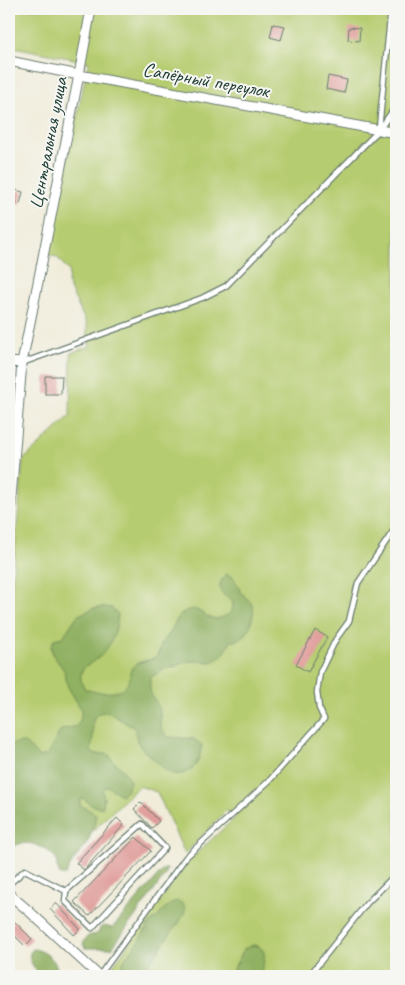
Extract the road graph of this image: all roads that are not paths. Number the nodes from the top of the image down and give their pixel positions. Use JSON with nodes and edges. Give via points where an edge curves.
{"nodes":[{"id":1,"x":91,"y":9,"type":"edge"},
{"id":2,"x":391,"y":9,"type":"edge"},
{"id":3,"x":9,"y":61,"type":"edge"},
{"id":4,"x":79,"y":75,"type":"junction"},
{"id":5,"x":396,"y":106,"type":"edge"},
{"id":6,"x":379,"y":130,"type":"junction"},
{"id":7,"x":396,"y":133,"type":"edge"},
{"id":8,"x":9,"y":362,"type":"edge"},
{"id":9,"x":22,"y":362,"type":"junction"},
{"id":10,"x":9,"y":522,"type":"edge"},
{"id":11,"x":396,"y":527,"type":"edge"},
{"id":12,"x":396,"y":874,"type":"edge"},
{"id":13,"x":9,"y":884,"type":"edge"},
{"id":14,"x":66,"y":891,"type":"junction"},
{"id":15,"x":9,"y":894,"type":"edge"},
{"id":16,"x":99,"y":976,"type":"edge"},
{"id":17,"x":309,"y":976,"type":"edge"}],
"edges":[{"from":1,"to":4,"type":"street","name":"Центральная улица"},
{"from":2,"to":6,"type":"lane"},
{"from":3,"to":4,"type":"street","name":"Сапёрный переулок"},
{"from":4,"to":6,"type":"street","name":"Сапёрный переулок"},
{"from":4,"to":9,"type":"street","name":"Центральная улица"},
{"from":5,"to":6,"type":"lane"},
{"from":6,"to":7,"type":"street","name":"Сапёрный переулок"},
{"from":6,"to":9,"type":"lane","via":[[226,286],[202,298]]},
{"from":8,"to":9,"type":"street"},
{"from":9,"to":10,"type":"street","name":"Центральная улица"},
{"from":11,"to":16,"type":"lane","via":[[358,583],[349,621],[320,672],[317,692],[324,719],[269,781],[186,857]]},
{"from":12,"to":17,"type":"lane","via":[[367,903]]},
{"from":13,"to":14,"type":"lane","via":[[25,870]]},
{"from":14,"to":14,"type":"lane","via":[[142,824],[165,848],[92,928],[65,901]]},
{"from":15,"to":16,"type":"street"}]}
